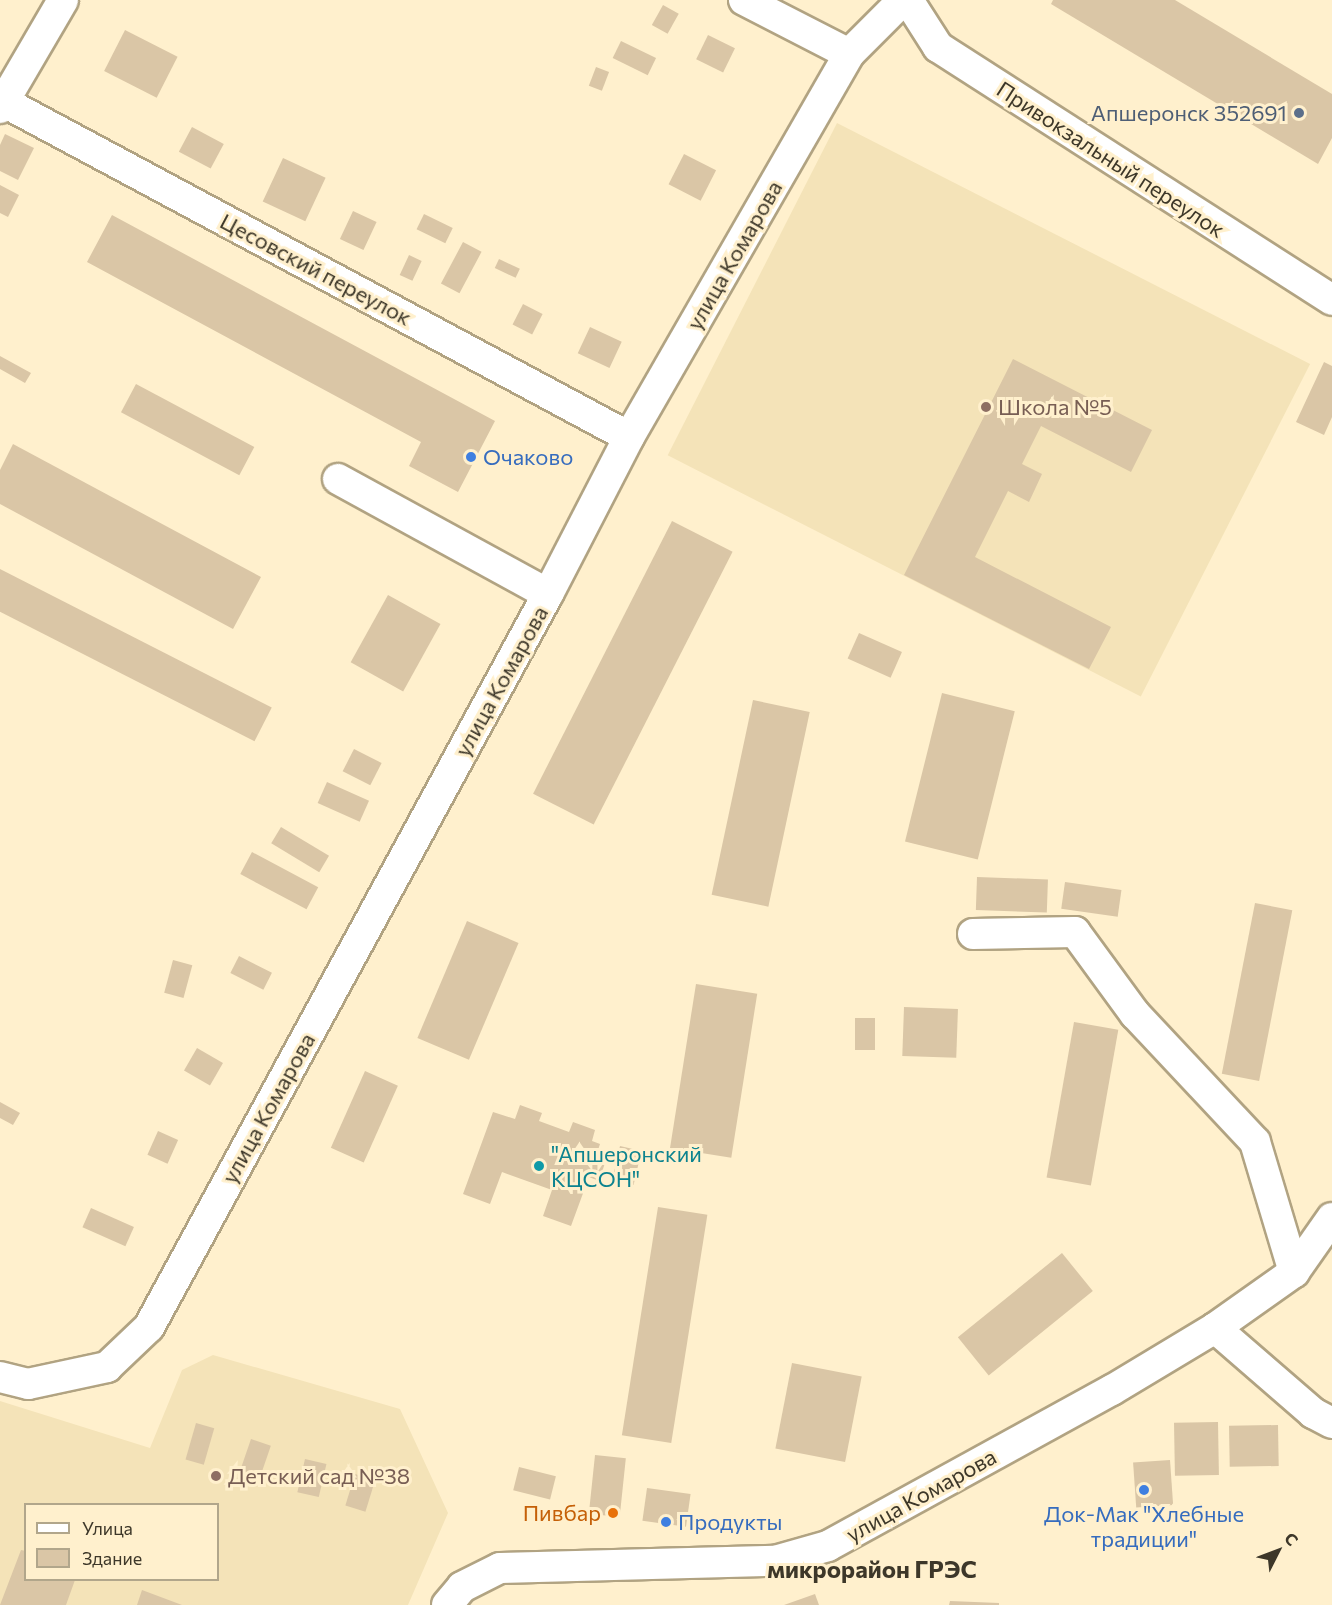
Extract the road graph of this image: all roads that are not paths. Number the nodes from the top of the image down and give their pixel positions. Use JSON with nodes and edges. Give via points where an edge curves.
{"nodes":[{"id":1,"x":63,"y":0,"type":"edge"},
{"id":2,"x":744,"y":0,"type":"edge"},
{"id":3,"x":903,"y":0,"type":"edge"},
{"id":4,"x":908,"y":0,"type":"edge"},
{"id":5,"x":849,"y":54,"type":"junction"},
{"id":6,"x":2,"y":105,"type":"edge"},
{"id":7,"x":1332,"y":300,"type":"edge"},
{"id":8,"x":629,"y":437,"type":"junction"},
{"id":9,"x":338,"y":479,"type":"dead end"},
{"id":10,"x":548,"y":594,"type":"junction"},
{"id":11,"x":973,"y":934,"type":"dead end"},
{"id":12,"x":1332,"y":1218,"type":"edge"},
{"id":13,"x":1294,"y":1272,"type":"junction"},
{"id":14,"x":1215,"y":1328,"type":"junction"},
{"id":15,"x":0,"y":1377,"type":"edge"},
{"id":16,"x":1332,"y":1422,"type":"edge"},
{"id":17,"x":447,"y":1605,"type":"edge"}],
"edges":[{"from":1,"to":6,"type":"street"},
{"from":2,"to":5,"type":"street"},
{"from":3,"to":5,"type":"street","name":"улица Комарова"},
{"from":4,"to":7,"type":"street","name":"Привокзальный переулок","via":[[938,47]]},
{"from":5,"to":8,"type":"street","name":"улица Комарова"},
{"from":6,"to":8,"type":"street","name":"Цесовский переулок"},
{"from":8,"to":10,"type":"street","name":"улица Комарова"},
{"from":9,"to":10,"type":"street"},
{"from":10,"to":15,"type":"street","name":"улица Комарова","via":[[149,1327],[107,1367],[28,1384]]},
{"from":11,"to":13,"type":"street","via":[[1075,932],[1135,1014],[1255,1142]]},
{"from":12,"to":13,"type":"street","name":"улица Комарова"},
{"from":13,"to":14,"type":"street","name":"улица Комарова"},
{"from":14,"to":16,"type":"street","via":[[1313,1413]]},
{"from":14,"to":17,"type":"street","name":"улица Комарова","via":[[1112,1390],[828,1546],[775,1561],[500,1568],[462,1587]]}]}
